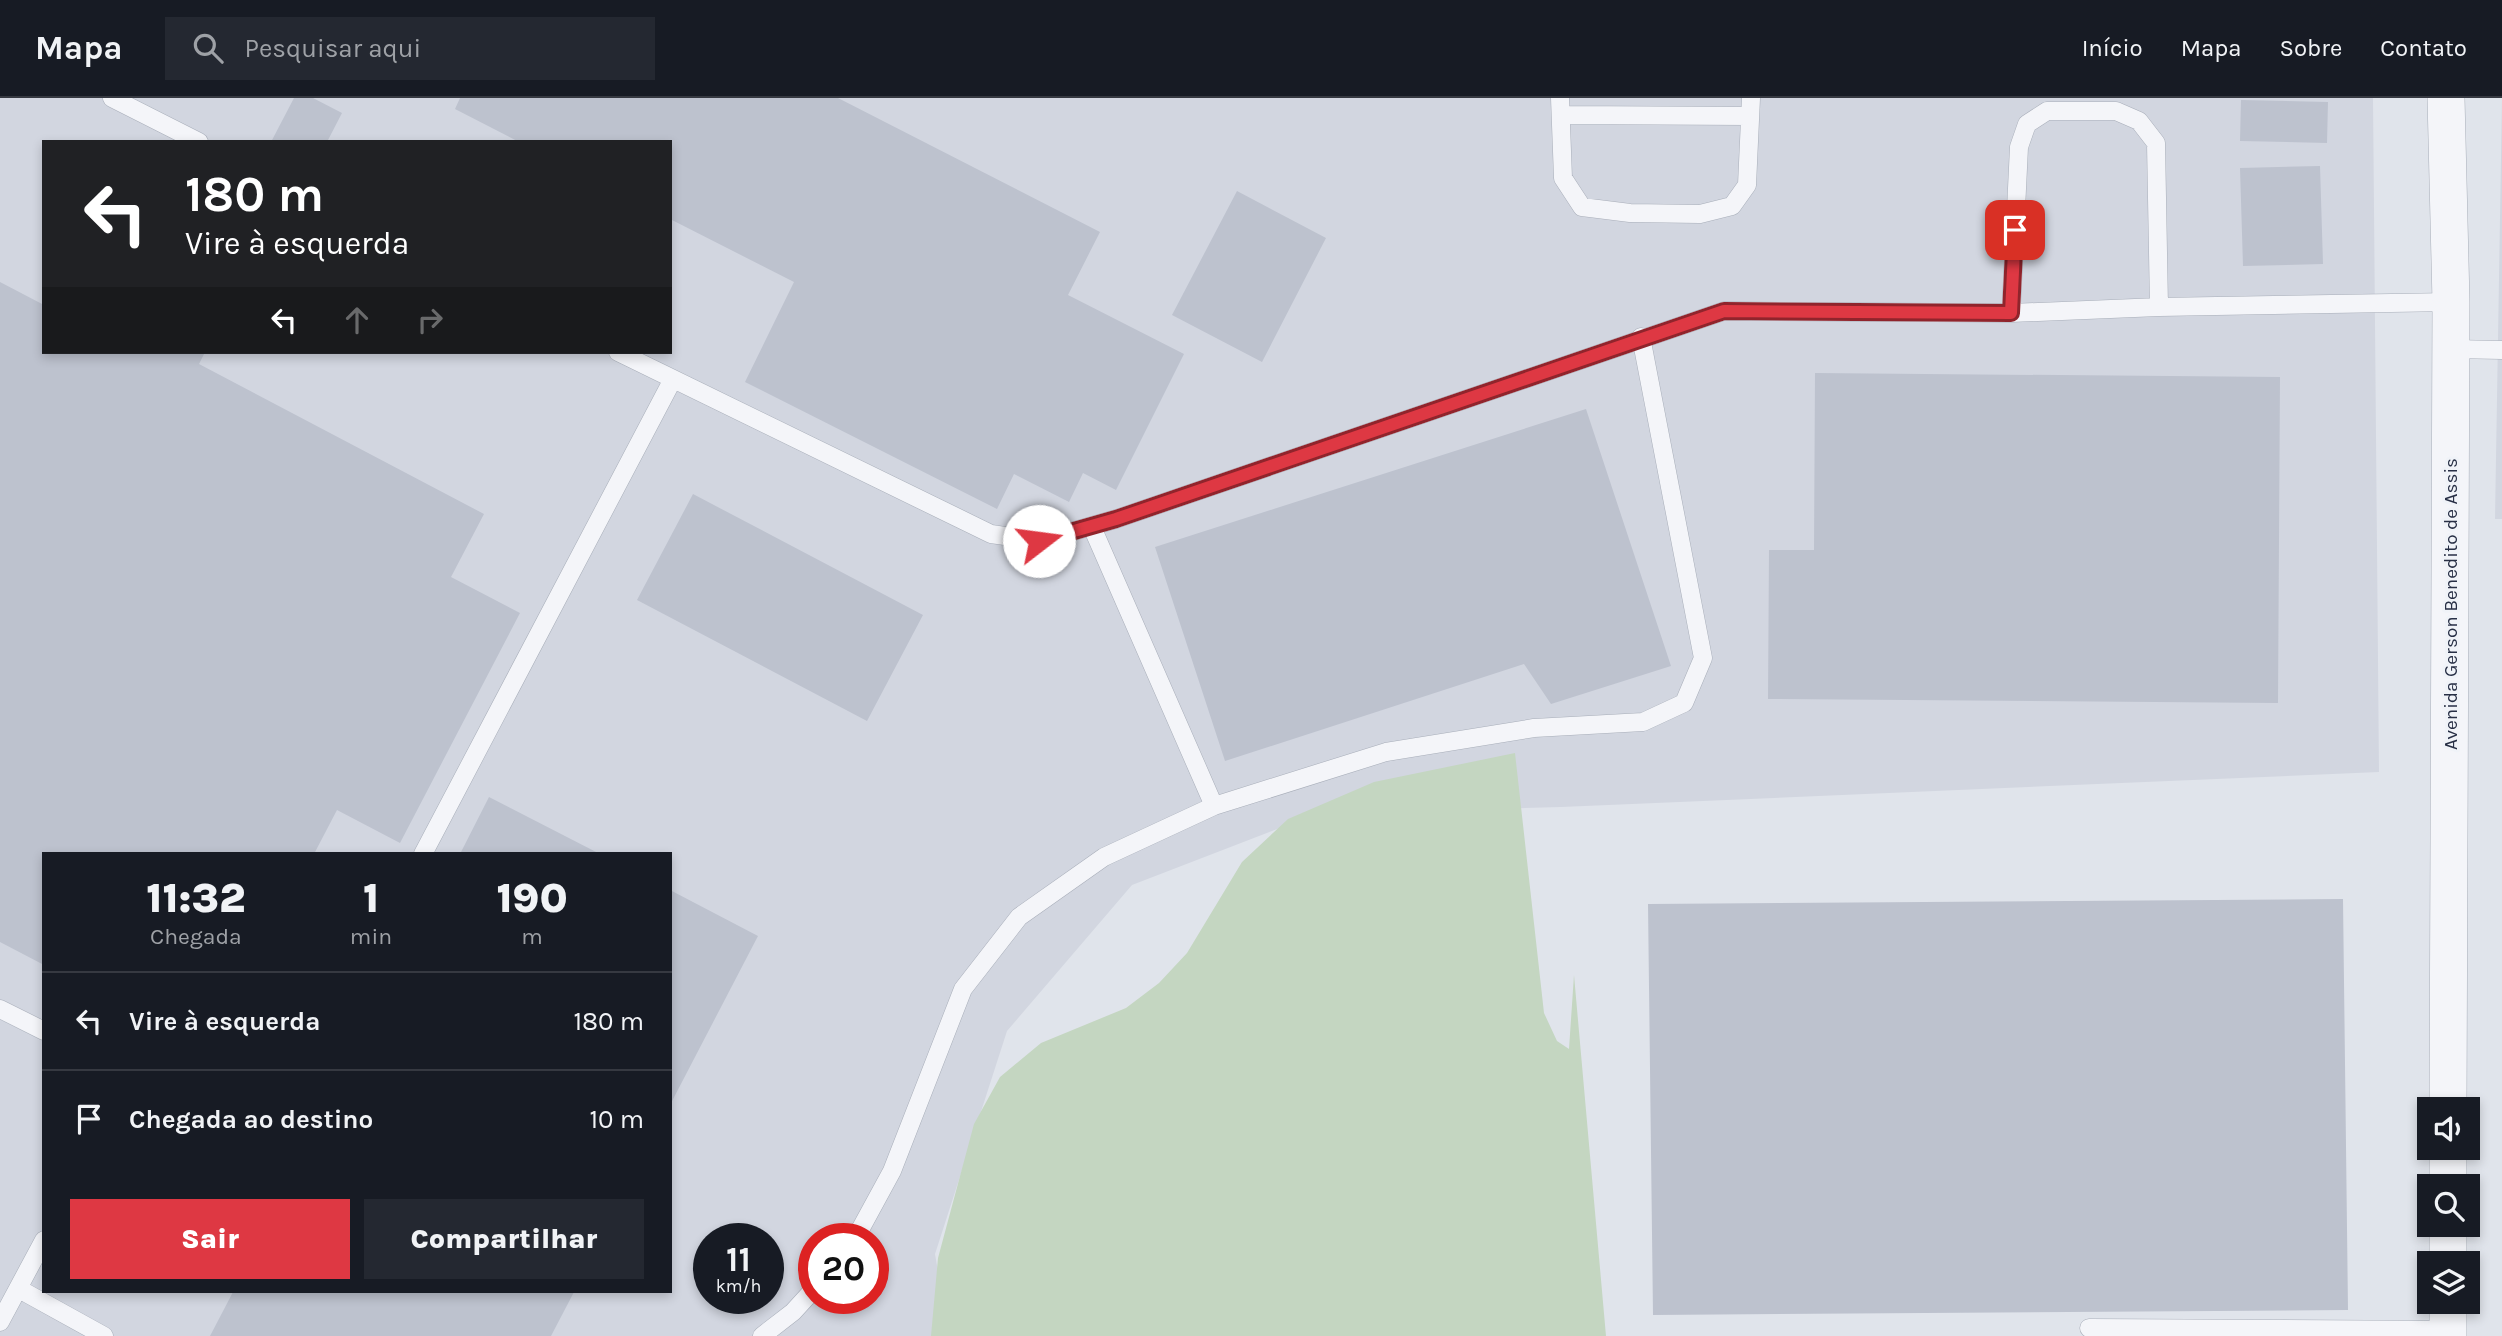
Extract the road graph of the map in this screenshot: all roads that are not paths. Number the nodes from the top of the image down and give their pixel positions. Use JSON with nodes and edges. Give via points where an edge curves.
{"nodes":[{"id":1,"x":112,"y":98,"type":"edge"},
{"id":2,"x":1751,"y":98,"type":"edge"},
{"id":3,"x":2446,"y":98,"type":"edge"},
{"id":4,"x":1561,"y":106,"type":"edge"},
{"id":5,"x":1750,"y":116,"type":"junction"},
{"id":6,"x":195,"y":140,"type":"edge"},
{"id":7,"x":2451,"y":302,"type":"junction"},
{"id":8,"x":2159,"y":307,"type":"junction"},
{"id":9,"x":2011,"y":313,"type":"junction"},
{"id":10,"x":1641,"y":337,"type":"junction"},
{"id":11,"x":2451,"y":349,"type":"junction"},
{"id":12,"x":2502,"y":350,"type":"edge"},
{"id":13,"x":622,"y":354,"type":"edge"},
{"id":14,"x":673,"y":379,"type":"junction"},
{"id":15,"x":1092,"y":527,"type":"junction"},
{"id":16,"x":1214,"y":806,"type":"junction"},
{"id":17,"x":424,"y":852,"type":"edge"},
{"id":18,"x":0,"y":1009,"type":"edge"},
{"id":19,"x":42,"y":1030,"type":"edge"},
{"id":20,"x":2448,"y":1097,"type":"edge"},
{"id":21,"x":864,"y":1223,"type":"edge"},
{"id":22,"x":42,"y":1244,"type":"edge"},
{"id":23,"x":19,"y":1289,"type":"junction"},
{"id":24,"x":798,"y":1307,"type":"edge"},
{"id":25,"x":0,"y":1322,"type":"edge"},
{"id":26,"x":2448,"y":1323,"type":"edge"},
{"id":27,"x":2089,"y":1328,"type":"dead end"},
{"id":28,"x":104,"y":1336,"type":"edge"},
{"id":29,"x":762,"y":1336,"type":"edge"}],
"edges":[{"from":1,"to":6,"type":"lane"},
{"from":2,"to":5,"type":"lane"},
{"from":3,"to":7,"type":"street","name":"Avenida Gerson Benedito de Assis"},
{"from":4,"to":5,"type":"lane"},
{"from":4,"to":5,"type":"lane","via":[[1563,178],[1582,207],[1630,214],[1700,214],[1732,206],[1747,185]]},
{"from":7,"to":8,"type":"lane"},
{"from":7,"to":11,"type":"street","name":"Avenida Gerson Benedito de Assis"},
{"from":8,"to":9,"type":"lane"},
{"from":8,"to":9,"type":"lane","via":[[2156,143],[2139,121],[2116,111],[2047,111],[2026,124],[2019,147]]},
{"from":9,"to":10,"type":"lane","via":[[1724,311]]},
{"from":10,"to":15,"type":"lane"},
{"from":10,"to":16,"type":"lane","via":[[1703,658],[1684,703],[1643,722],[1534,728],[1386,752]]},
{"from":11,"to":12,"type":"lane"},
{"from":11,"to":20,"type":"street","name":"Avenida Gerson Benedito de Assis"},
{"from":13,"to":14,"type":"lane"},
{"from":14,"to":15,"type":"lane","via":[[990,534],[1039,541]]},
{"from":14,"to":17,"type":"lane"},
{"from":15,"to":16,"type":"lane"},
{"from":16,"to":21,"type":"lane","via":[[1104,857],[1019,917],[963,989],[892,1171]]},
{"from":18,"to":19,"type":"lane"},
{"from":22,"to":23,"type":"lane"},
{"from":23,"to":25,"type":"lane"},
{"from":23,"to":28,"type":"lane"},
{"from":24,"to":29,"type":"lane"},
{"from":26,"to":27,"type":"lane"}]}
